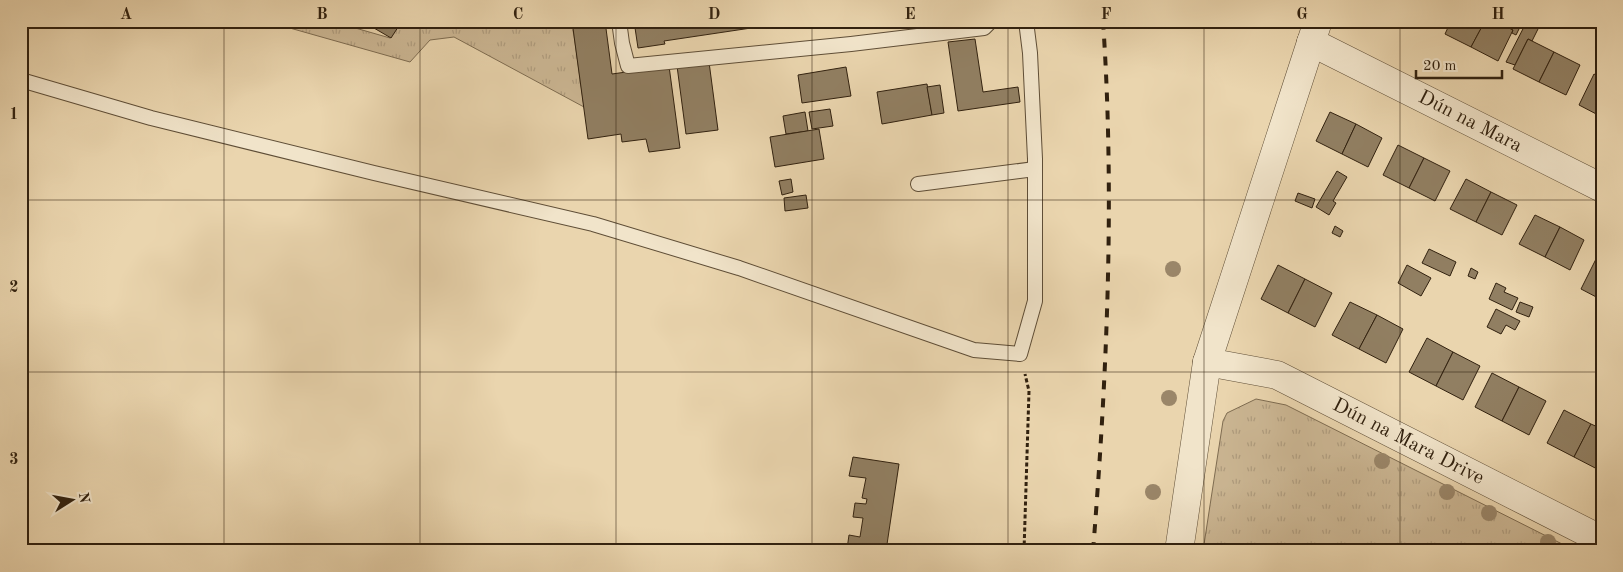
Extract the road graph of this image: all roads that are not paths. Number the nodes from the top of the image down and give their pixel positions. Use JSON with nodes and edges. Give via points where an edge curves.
{"nodes":[{"id":1,"x":619,"y":21,"type":"edge"},
{"id":2,"x":991,"y":21,"type":"edge"},
{"id":3,"x":1026,"y":21,"type":"edge"},
{"id":4,"x":1315,"y":32,"type":"edge"},
{"id":5,"x":21,"y":80,"type":"edge"},
{"id":6,"x":1036,"y":169,"type":"junction"},
{"id":7,"x":918,"y":184,"type":"dead end"},
{"id":8,"x":1602,"y":188,"type":"edge"},
{"id":9,"x":1207,"y":362,"type":"junction"},
{"id":10,"x":1602,"y":540,"type":"edge"},
{"id":11,"x":1179,"y":551,"type":"edge"}],
"edges":[{"from":1,"to":2,"type":"lane","via":[[628,66],[984,28]]},
{"from":3,"to":6,"type":"lane"},
{"from":4,"to":8,"type":"street","name":"Dún na Mara"},
{"from":4,"to":9,"type":"street"},
{"from":5,"to":6,"type":"lane","via":[[160,120],[593,224],[739,268],[974,350],[1020,354],[1035,301]]},
{"from":6,"to":7,"type":"lane"},
{"from":9,"to":10,"type":"street","name":"Dún na Mara Drive","via":[[1277,375]]},
{"from":9,"to":11,"type":"street"}]}
